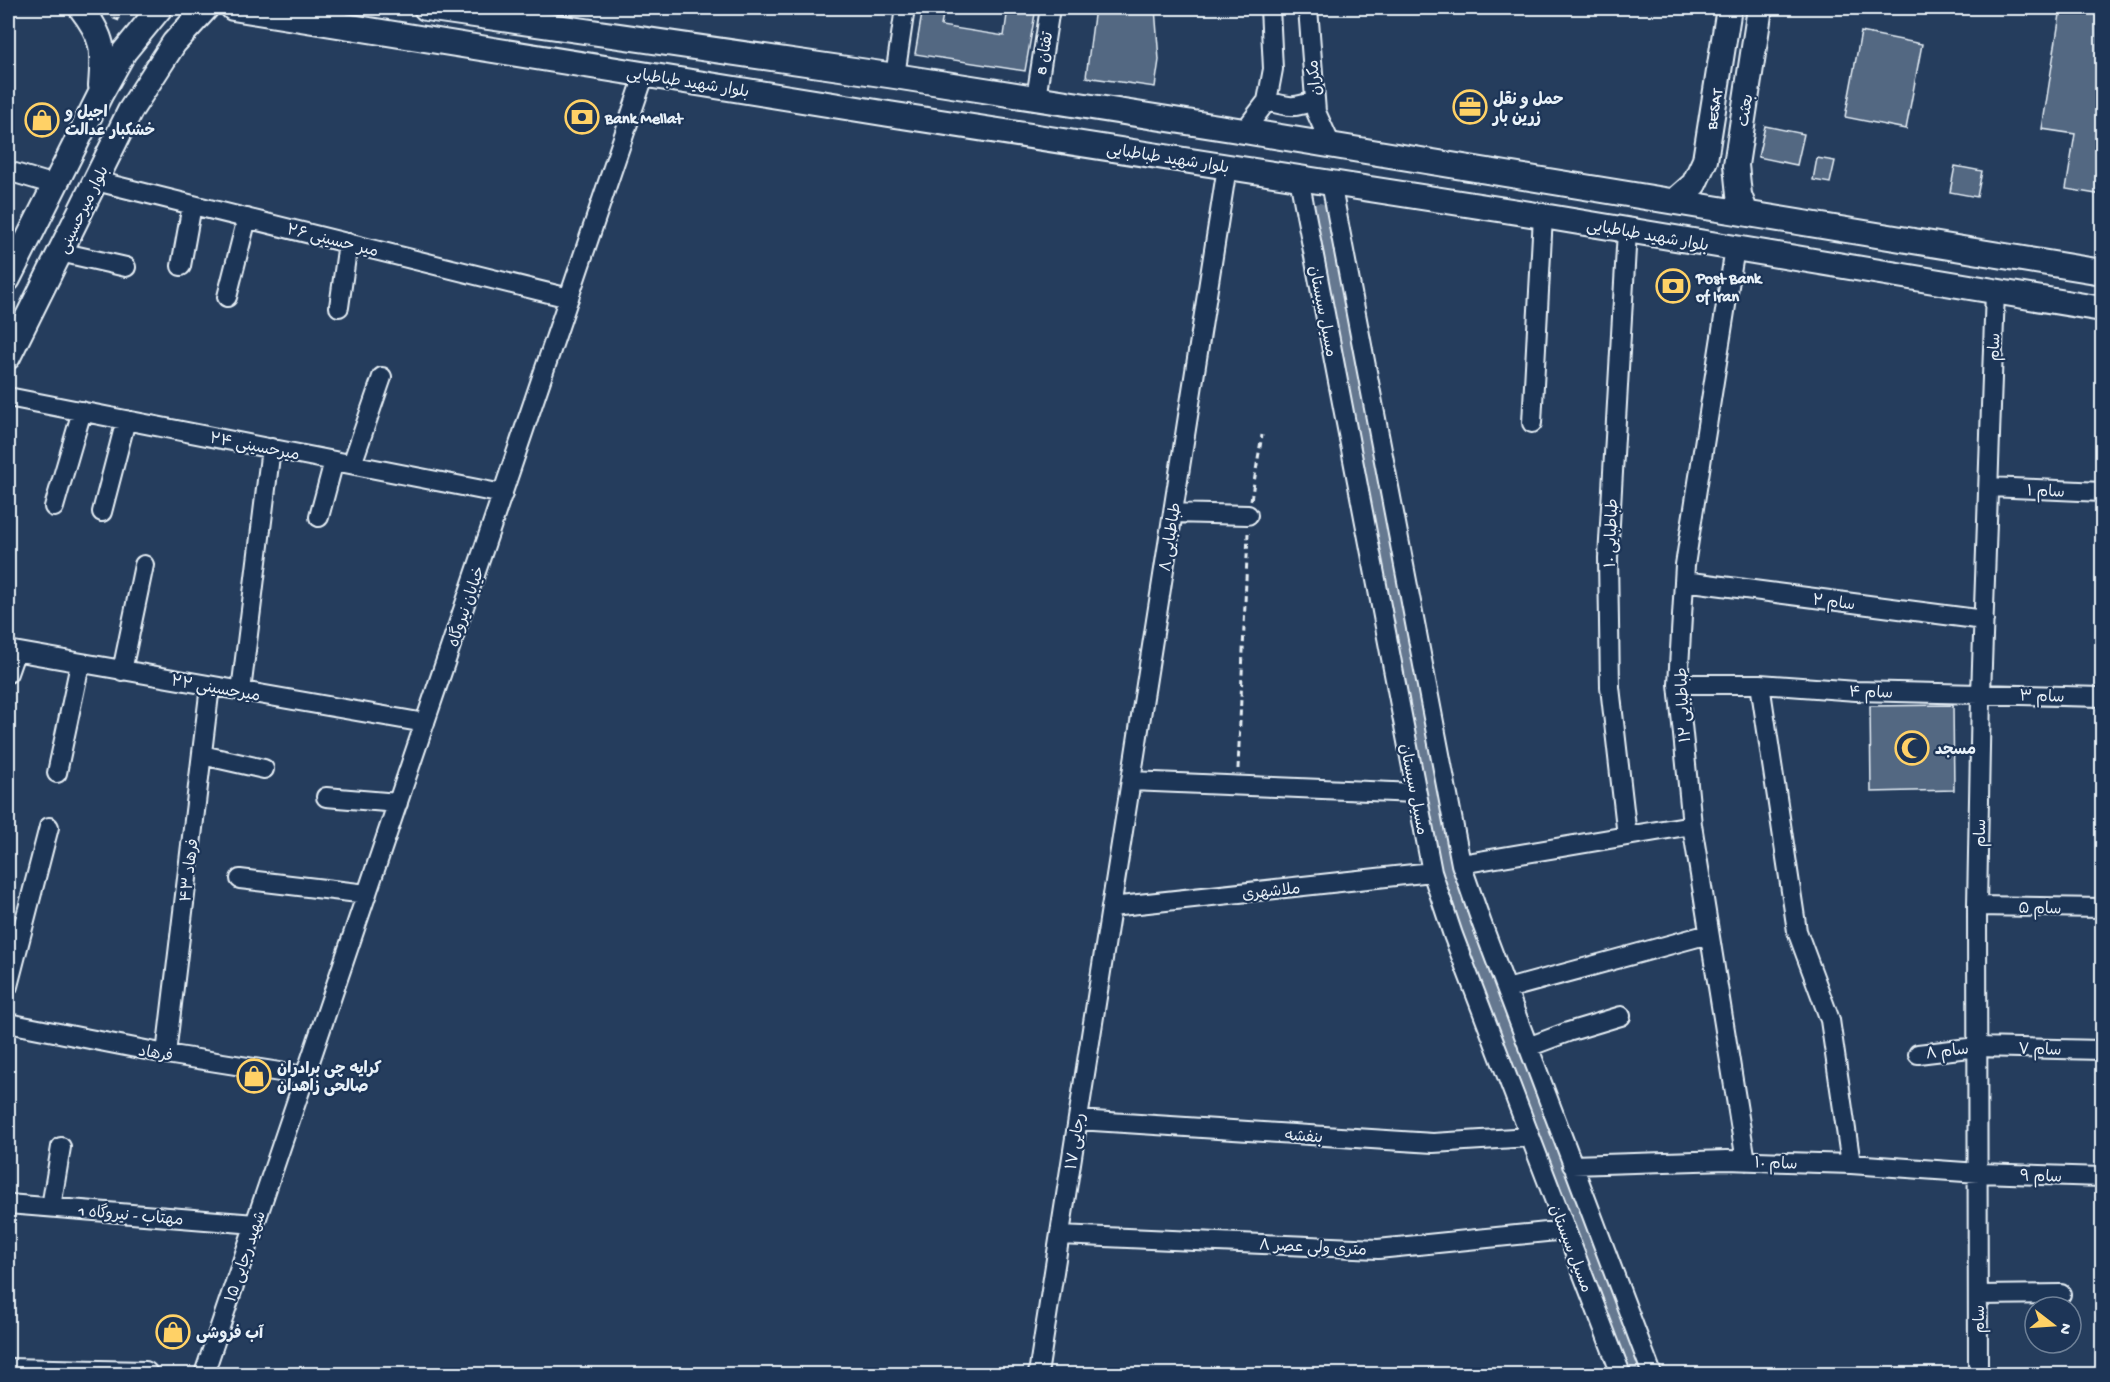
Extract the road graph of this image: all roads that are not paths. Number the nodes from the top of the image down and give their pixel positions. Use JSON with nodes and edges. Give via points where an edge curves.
{"nodes":[{"id":1,"x":81,"y":8,"type":"edge"},
{"id":2,"x":160,"y":8,"type":"edge"},
{"id":3,"x":206,"y":8,"type":"edge"},
{"id":4,"x":233,"y":8,"type":"edge"},
{"id":5,"x":426,"y":8,"type":"edge"},
{"id":6,"x":905,"y":8,"type":"edge"},
{"id":7,"x":1050,"y":8,"type":"edge"},
{"id":8,"x":1270,"y":8,"type":"edge"},
{"id":9,"x":1308,"y":8,"type":"edge"},
{"id":10,"x":1729,"y":8,"type":"edge"},
{"id":11,"x":1760,"y":8,"type":"edge"},
{"id":12,"x":124,"y":52,"type":"junction"},
{"id":13,"x":158,"y":65,"type":"junction"},
{"id":14,"x":645,"y":74,"type":"junction"},
{"id":15,"x":895,"y":76,"type":"junction"},
{"id":16,"x":100,"y":95,"type":"junction"},
{"id":17,"x":1036,"y":98,"type":"junction"},
{"id":18,"x":1315,"y":100,"type":"junction"},
{"id":19,"x":1267,"y":101,"type":"junction"},
{"id":20,"x":1244,"y":131,"type":"junction"},
{"id":21,"x":1331,"y":145,"type":"junction"},
{"id":22,"x":1705,"y":160,"type":"junction"},
{"id":23,"x":1736,"y":165,"type":"junction"},
{"id":24,"x":1227,"y":167,"type":"junction"},
{"id":25,"x":8,"y":171,"type":"edge"},
{"id":26,"x":1299,"y":178,"type":"junction"},
{"id":27,"x":1545,"y":179,"type":"junction"},
{"id":28,"x":96,"y":181,"type":"junction"},
{"id":29,"x":1331,"y":183,"type":"junction"},
{"id":30,"x":55,"y":185,"type":"junction"},
{"id":31,"x":1676,"y":200,"type":"junction"},
{"id":32,"x":192,"y":205,"type":"junction"},
{"id":33,"x":1745,"y":211,"type":"junction"},
{"id":34,"x":1543,"y":216,"type":"junction"},
{"id":35,"x":247,"y":218,"type":"junction"},
{"id":36,"x":1627,"y":231,"type":"junction"},
{"id":37,"x":348,"y":243,"type":"junction"},
{"id":38,"x":1735,"y":248,"type":"junction"},
{"id":39,"x":60,"y":252,"type":"junction"},
{"id":40,"x":181,"y":266,"type":"dead end"},
{"id":41,"x":126,"y":267,"type":"dead end"},
{"id":42,"x":10,"y":268,"type":"edge"},
{"id":43,"x":2103,"y":272,"type":"edge"},
{"id":44,"x":1995,"y":291,"type":"junction"},
{"id":45,"x":227,"y":297,"type":"dead end"},
{"id":46,"x":569,"y":298,"type":"junction"},
{"id":47,"x":339,"y":307,"type":"dead end"},
{"id":48,"x":2103,"y":309,"type":"edge"},
{"id":49,"x":8,"y":357,"type":"edge"},
{"id":50,"x":382,"y":376,"type":"dead end"},
{"id":51,"x":8,"y":397,"type":"edge"},
{"id":52,"x":82,"y":411,"type":"junction"},
{"id":53,"x":126,"y":420,"type":"junction"},
{"id":54,"x":1532,"y":423,"type":"dead end"},
{"id":55,"x":271,"y":448,"type":"junction"},
{"id":56,"x":334,"y":460,"type":"junction"},
{"id":57,"x":352,"y":464,"type":"junction"},
{"id":58,"x":1989,"y":488,"type":"junction"},
{"id":59,"x":2103,"y":492,"type":"edge"},
{"id":60,"x":503,"y":494,"type":"junction"},
{"id":61,"x":54,"y":507,"type":"dead end"},
{"id":62,"x":102,"y":512,"type":"dead end"},
{"id":63,"x":1173,"y":513,"type":"junction"},
{"id":64,"x":1248,"y":514,"type":"road end"},
{"id":65,"x":319,"y":517,"type":"dead end"},
{"id":66,"x":144,"y":566,"type":"dead end"},
{"id":67,"x":1684,"y":581,"type":"junction"},
{"id":68,"x":1984,"y":620,"type":"junction"},
{"id":69,"x":11,"y":652,"type":"edge"},
{"id":70,"x":80,"y":664,"type":"junction"},
{"id":71,"x":122,"y":671,"type":"junction"},
{"id":72,"x":8,"y":673,"type":"edge"},
{"id":73,"x":1678,"y":684,"type":"junction"},
{"id":74,"x":1760,"y":684,"type":"junction"},
{"id":75,"x":210,"y":686,"type":"junction"},
{"id":76,"x":242,"y":691,"type":"junction"},
{"id":77,"x":1982,"y":694,"type":"junction"},
{"id":78,"x":2103,"y":697,"type":"edge"},
{"id":79,"x":425,"y":723,"type":"junction"},
{"id":80,"x":202,"y":755,"type":"junction"},
{"id":81,"x":264,"y":769,"type":"dead end"},
{"id":82,"x":57,"y":773,"type":"dead end"},
{"id":83,"x":1131,"y":782,"type":"junction"},
{"id":84,"x":1416,"y":793,"type":"junction"},
{"id":85,"x":326,"y":797,"type":"dead end"},
{"id":86,"x":398,"y":803,"type":"junction"},
{"id":87,"x":1692,"y":825,"type":"junction"},
{"id":88,"x":49,"y":827,"type":"dead end"},
{"id":89,"x":1628,"y":836,"type":"junction"},
{"id":90,"x":1461,"y":864,"type":"junction"},
{"id":91,"x":1432,"y":872,"type":"junction"},
{"id":92,"x":240,"y":879,"type":"dead end"},
{"id":93,"x":367,"y":894,"type":"junction"},
{"id":94,"x":1977,"y":906,"type":"junction"},
{"id":95,"x":1111,"y":907,"type":"junction"},
{"id":96,"x":2103,"y":908,"type":"edge"},
{"id":97,"x":1709,"y":934,"type":"junction"},
{"id":98,"x":8,"y":986,"type":"edge"},
{"id":99,"x":1507,"y":989,"type":"junction"},
{"id":100,"x":1621,"y":1016,"type":"dead end"},
{"id":101,"x":11,"y":1024,"type":"edge"},
{"id":102,"x":1528,"y":1047,"type":"junction"},
{"id":103,"x":1977,"y":1047,"type":"junction"},
{"id":104,"x":2103,"y":1050,"type":"edge"},
{"id":105,"x":166,"y":1054,"type":"junction"},
{"id":106,"x":1918,"y":1054,"type":"dead end"},
{"id":107,"x":305,"y":1076,"type":"junction"},
{"id":108,"x":1078,"y":1120,"type":"junction"},
{"id":109,"x":1530,"y":1137,"type":"junction"},
{"id":110,"x":284,"y":1138,"type":"joint"},
{"id":111,"x":61,"y":1147,"type":"dead end"},
{"id":112,"x":1746,"y":1161,"type":"junction"},
{"id":113,"x":1851,"y":1164,"type":"junction"},
{"id":114,"x":1572,"y":1165,"type":"junction"},
{"id":115,"x":1978,"y":1173,"type":"junction"},
{"id":116,"x":2103,"y":1177,"type":"edge"},
{"id":117,"x":8,"y":1204,"type":"edge"},
{"id":118,"x":51,"y":1207,"type":"junction"},
{"id":119,"x":255,"y":1224,"type":"junction"},
{"id":120,"x":1566,"y":1230,"type":"junction"},
{"id":121,"x":1060,"y":1235,"type":"junction"},
{"id":122,"x":2061,"y":1294,"type":"dead end"},
{"id":123,"x":1978,"y":1295,"type":"junction"},
{"id":124,"x":8,"y":1371,"type":"edge"},
{"id":125,"x":145,"y":1374,"type":"edge"},
{"id":126,"x":204,"y":1374,"type":"edge"},
{"id":127,"x":1038,"y":1374,"type":"edge"},
{"id":128,"x":1621,"y":1374,"type":"edge"},
{"id":129,"x":1652,"y":1374,"type":"edge"},
{"id":130,"x":1978,"y":1374,"type":"edge"}],
"edges":[{"from":1,"to":16,"type":"main road","via":[[100,38]]},
{"from":2,"to":12,"type":"main road","name":"بلوار میرحسینی"},
{"from":3,"to":13,"type":"main road","name":"بلوار میرحسینی"},
{"from":4,"to":14,"type":"main road","name":"بلوار شهید طباطبایی"},
{"from":5,"to":15,"type":"main road","name":"بلوار شهید طباطبایی"},
{"from":6,"to":15,"type":"street"},
{"from":7,"to":17,"type":"street","name":"تفتان 8"},
{"from":8,"to":19,"type":"street","via":[[1273,69]]},
{"from":9,"to":18,"type":"street","name":"مکران"},
{"from":10,"to":22,"type":"main road","name":"BESAT"},
{"from":11,"to":23,"type":"main road","name":"بعثت"},
{"from":12,"to":13,"type":"main road","via":[[132,47],[150,49]]},
{"from":12,"to":16,"type":"main road","name":"بلوار میرحسینی"},
{"from":13,"to":28,"type":"main road","name":"بلوار میرحسینی","via":[[130,111]]},
{"from":14,"to":24,"type":"main road","name":"بلوار شهید طباطبایی"},
{"from":14,"to":46,"type":"street","name":"خیابان نیروگاه"},
{"from":15,"to":17,"type":"main road","name":"بلوار شهید طباطبایی"},
{"from":16,"to":30,"type":"main road","name":"بلوار میرحسینی"},
{"from":17,"to":20,"type":"main road","name":"بلوار شهید طباطبایی"},
{"from":18,"to":19,"type":"street","via":[[1294,107]]},
{"from":18,"to":21,"type":"street","name":"مکران","via":[[1316,112]]},
{"from":19,"to":20,"type":"street"},
{"from":20,"to":21,"type":"main road","name":"بلوار شهید طباطبایی"},
{"from":21,"to":27,"type":"main road","name":"بلوار شهید طباطبایی"},
{"from":22,"to":23,"type":"main road"},
{"from":22,"to":31,"type":"main road","name":"BESAT","via":[[1694,184]]},
{"from":23,"to":33,"type":"main road","name":"بعثت"},
{"from":24,"to":26,"type":"main road","name":"بلوار شهید طباطبایی"},
{"from":24,"to":63,"type":"street","name":"طباطبایی ۸"},
{"from":25,"to":30,"type":"street"},
{"from":26,"to":29,"type":"main road","name":"بلوار شهید طباطبایی"},
{"from":26,"to":84,"type":"street","name":"مسیل سیستان"},
{"from":27,"to":31,"type":"main road","name":"بلوار شهید طباطبایی"},
{"from":27,"to":34,"type":"main road"},
{"from":28,"to":32,"type":"street","name":"میر حسینی ۲۶"},
{"from":28,"to":39,"type":"main road","name":"بلوار میرحسینی"},
{"from":29,"to":34,"type":"main road","name":"بلوار شهید طباطبایی"},
{"from":29,"to":90,"type":"street","name":"مسیل سیستان"},
{"from":30,"to":42,"type":"main road","name":"بلوار میرحسینی"},
{"from":31,"to":33,"type":"main road","name":"بلوار شهید طباطبایی"},
{"from":32,"to":35,"type":"street","name":"میر حسینی ۲۶"},
{"from":32,"to":40,"type":"street"},
{"from":33,"to":43,"type":"main road","name":"بلوار شهید طباطبایی"},
{"from":34,"to":36,"type":"main road","name":"بلوار شهید طباطبایی"},
{"from":34,"to":54,"type":"street"},
{"from":35,"to":37,"type":"street","name":"میر حسینی ۲۶"},
{"from":35,"to":45,"type":"street"},
{"from":36,"to":38,"type":"main road","name":"بلوار شهید طباطبایی"},
{"from":36,"to":89,"type":"street","name":"طباطبایی ۱۰","via":[[1608,558],[1610,687]]},
{"from":37,"to":46,"type":"street","name":"میر حسینی ۲۶"},
{"from":37,"to":47,"type":"street"},
{"from":38,"to":44,"type":"main road","name":"بلوار شهید طباطبایی"},
{"from":38,"to":67,"type":"street","name":"طباطبایی ۱۲"},
{"from":39,"to":41,"type":"street"},
{"from":39,"to":49,"type":"main road","name":"بلوار میرحسینی"},
{"from":44,"to":48,"type":"main road","name":"بلوار شهید طباطبایی"},
{"from":44,"to":58,"type":"street","name":"سام"},
{"from":46,"to":60,"type":"street","name":"خیابان نیروگاه"},
{"from":50,"to":57,"type":"street"},
{"from":51,"to":52,"type":"street","name":"میرحسینی ۲۴"},
{"from":52,"to":53,"type":"street","name":"میرحسینی ۲۴"},
{"from":52,"to":61,"type":"street"},
{"from":53,"to":55,"type":"street","name":"میرحسینی ۲۴"},
{"from":53,"to":62,"type":"street"},
{"from":55,"to":56,"type":"street","name":"میرحسینی ۲۴"},
{"from":55,"to":76,"type":"street"},
{"from":56,"to":57,"type":"street","name":"میرحسینی ۲۴"},
{"from":56,"to":65,"type":"street"},
{"from":57,"to":60,"type":"street","name":"میرحسینی ۲۴"},
{"from":58,"to":59,"type":"street","name":"سام ۱"},
{"from":58,"to":68,"type":"street","name":"سام"},
{"from":60,"to":79,"type":"street","name":"خیابان نیروگاه"},
{"from":63,"to":64,"type":"street"},
{"from":63,"to":83,"type":"street","name":"طباطبایی ۸"},
{"from":66,"to":71,"type":"street"},
{"from":67,"to":68,"type":"street","name":"سام ۲"},
{"from":67,"to":73,"type":"street","name":"طباطبایی ۱۲"},
{"from":68,"to":77,"type":"street","name":"سام"},
{"from":69,"to":70,"type":"street","name":"میرحسینی ۲۲"},
{"from":69,"to":72,"type":"street"},
{"from":70,"to":71,"type":"street","name":"میرحسینی ۲۲"},
{"from":70,"to":82,"type":"street"},
{"from":71,"to":75,"type":"street","name":"میرحسینی ۲۲"},
{"from":73,"to":74,"type":"street","name":"سام ۴"},
{"from":73,"to":87,"type":"street","name":"طباطبایی ۱۲"},
{"from":74,"to":77,"type":"street","name":"سام ۴"},
{"from":74,"to":113,"type":"street","via":[[1797,931],[1830,1020]]},
{"from":75,"to":76,"type":"street","name":"میرحسینی ۲۲"},
{"from":75,"to":80,"type":"street","name":"فرهاد ۴۳"},
{"from":76,"to":79,"type":"street","name":"میرحسینی ۲۲"},
{"from":77,"to":78,"type":"street","name":"سام ۳"},
{"from":77,"to":94,"type":"street","name":"سام"},
{"from":79,"to":86,"type":"street","name":"خیابان نیروگاه"},
{"from":80,"to":81,"type":"street"},
{"from":80,"to":105,"type":"street","name":"فرهاد ۴۳"},
{"from":83,"to":84,"type":"street"},
{"from":83,"to":95,"type":"street","name":"طباطبایی ۸"},
{"from":84,"to":91,"type":"street","name":"مسیل سیستان"},
{"from":85,"to":86,"type":"street"},
{"from":86,"to":93,"type":"street","name":"خیابان نیروگاه"},
{"from":87,"to":89,"type":"street"},
{"from":87,"to":97,"type":"street","name":"طباطبایی ۱۲"},
{"from":88,"to":98,"type":"street"},
{"from":89,"to":90,"type":"street"},
{"from":90,"to":99,"type":"street","name":"مسیل سیستان"},
{"from":91,"to":95,"type":"street","name":"ملاشهری"},
{"from":91,"to":109,"type":"street","name":"مسیل سیستان"},
{"from":92,"to":93,"type":"street"},
{"from":93,"to":107,"type":"street","name":"خیابان نیروگاه"},
{"from":94,"to":96,"type":"street","name":"سام ۵"},
{"from":94,"to":103,"type":"street","name":"سام"},
{"from":95,"to":108,"type":"street","name":"رجایی ۱۷"},
{"from":97,"to":99,"type":"street"},
{"from":97,"to":112,"type":"street","name":"طباطبایی ۱۲"},
{"from":99,"to":102,"type":"street","name":"مسیل سیستان"},
{"from":100,"to":102,"type":"street"},
{"from":101,"to":105,"type":"street","name":"فرهاد"},
{"from":102,"to":114,"type":"street","name":"مسیل سیستان"},
{"from":103,"to":104,"type":"street","name":"سام ۷"},
{"from":103,"to":106,"type":"street","name":"سام ۸"},
{"from":103,"to":115,"type":"street","name":"سام"},
{"from":105,"to":107,"type":"street","name":"فرهاد"},
{"from":107,"to":110,"type":"street","name":"خیابان نیروگاه"},
{"from":108,"to":109,"type":"street","name":"بنفشه","via":[[1433,1143]]},
{"from":108,"to":121,"type":"street","name":"رجایی ۱۷"},
{"from":109,"to":120,"type":"street","name":"مسیل سیستان"},
{"from":110,"to":119,"type":"street","name":"شهید رجایی ۱۵"},
{"from":111,"to":118,"type":"street"},
{"from":112,"to":113,"type":"street","name":"سام ۱۰"},
{"from":112,"to":114,"type":"street","name":"سام ۱۰"},
{"from":113,"to":115,"type":"street","name":"سام ۱۰"},
{"from":114,"to":129,"type":"street","name":"مسیل سیستان"},
{"from":115,"to":116,"type":"street","name":"سام ۹"},
{"from":115,"to":123,"type":"street","name":"سام"},
{"from":117,"to":118,"type":"street","name":"مهتاب - نیروگاه 1"},
{"from":118,"to":119,"type":"street","name":"مهتاب - نیروگاه 1"},
{"from":119,"to":126,"type":"street","name":"شهید رجایی ۱۵"},
{"from":120,"to":121,"type":"street","name":"۸ متری ولی عصر","via":[[1378,1250]]},
{"from":120,"to":128,"type":"street","name":"مسیل سیستان"},
{"from":121,"to":127,"type":"street","name":"رجایی ۱۷"},
{"from":122,"to":123,"type":"street"},
{"from":123,"to":130,"type":"street","name":"سام"},
{"from":124,"to":125,"type":"main road"}]}
